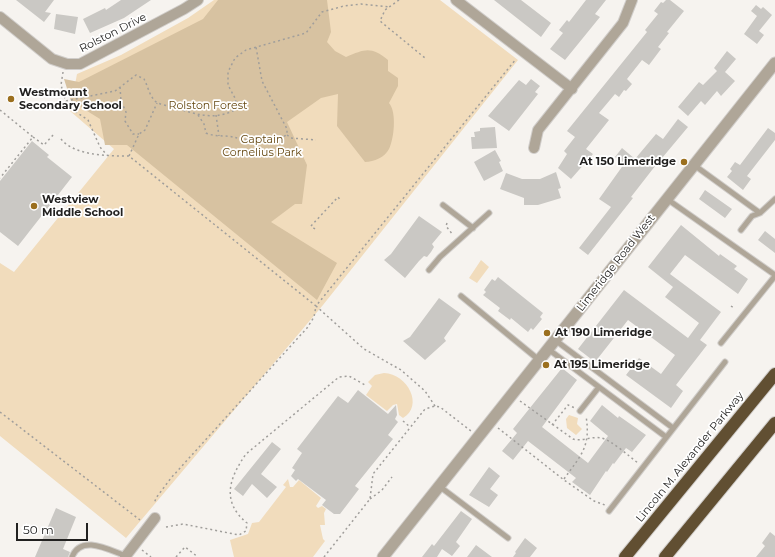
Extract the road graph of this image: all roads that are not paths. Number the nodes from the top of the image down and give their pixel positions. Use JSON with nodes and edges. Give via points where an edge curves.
{"nodes":[{"id":1,"x":198,"y":0,"type":"edge"},
{"id":2,"x":456,"y":0,"type":"edge"},
{"id":3,"x":632,"y":0,"type":"edge"},
{"id":4,"x":0,"y":17,"type":"edge"},
{"id":5,"x":775,"y":63,"type":"edge"},
{"id":6,"x":572,"y":89,"type":"junction"},
{"id":7,"x":534,"y":148,"type":"dead end"},
{"id":8,"x":694,"y":165,"type":"junction"},
{"id":9,"x":667,"y":199,"type":"junction"},
{"id":10,"x":775,"y":199,"type":"edge"},
{"id":11,"x":444,"y":205,"type":"dead end"},
{"id":12,"x":490,"y":212,"type":"dead end"},
{"id":13,"x":760,"y":213,"type":"junction"},
{"id":14,"x":472,"y":228,"type":"junction"},
{"id":15,"x":741,"y":230,"type":"dead end"},
{"id":16,"x":429,"y":270,"type":"dead end"},
{"id":17,"x":775,"y":276,"type":"edge"},
{"id":18,"x":461,"y":296,"type":"dead end"},
{"id":19,"x":555,"y":340,"type":"junction"},
{"id":20,"x":721,"y":343,"type":"dead end"},
{"id":21,"x":548,"y":349,"type":"junction"},
{"id":22,"x":539,"y":360,"type":"junction"},
{"id":23,"x":725,"y":362,"type":"dead end"},
{"id":24,"x":775,"y":374,"type":"edge"},
{"id":25,"x":599,"y":387,"type":"junction"},
{"id":26,"x":580,"y":411,"type":"road end"},
{"id":27,"x":775,"y":423,"type":"edge"},
{"id":28,"x":673,"y":428,"type":"junction"},
{"id":29,"x":666,"y":437,"type":"junction"},
{"id":30,"x":439,"y":486,"type":"junction"},
{"id":31,"x":609,"y":511,"type":"road end"},
{"id":32,"x":155,"y":518,"type":"dead end"},
{"id":33,"x":508,"y":538,"type":"dead end"},
{"id":34,"x":72,"y":557,"type":"edge"},
{"id":35,"x":125,"y":557,"type":"edge"},
{"id":36,"x":383,"y":557,"type":"edge"},
{"id":37,"x":625,"y":557,"type":"edge"},
{"id":38,"x":665,"y":557,"type":"edge"}],
"edges":[{"from":1,"to":4,"type":"street","name":"Rolston Drive","via":[[184,10],[80,64],[52,59]]},
{"from":2,"to":6,"type":"street"},
{"from":3,"to":6,"type":"street","via":[[623,23]]},
{"from":5,"to":8,"type":"street","name":"Limeridge Road West"},
{"from":6,"to":7,"type":"street","via":[[538,130]]},
{"from":8,"to":9,"type":"street","name":"Limeridge Road West"},
{"from":8,"to":13,"type":"lane"},
{"from":9,"to":17,"type":"lane"},
{"from":9,"to":19,"type":"street","name":"Limeridge Road West"},
{"from":10,"to":13,"type":"lane"},
{"from":11,"to":14,"type":"lane"},
{"from":12,"to":14,"type":"lane"},
{"from":13,"to":15,"type":"lane","via":[[752,216]]},
{"from":14,"to":16,"type":"lane"},
{"from":17,"to":20,"type":"lane"},
{"from":18,"to":22,"type":"lane"},
{"from":19,"to":21,"type":"street","name":"Limeridge Road West"},
{"from":19,"to":28,"type":"lane"},
{"from":21,"to":22,"type":"street","name":"Limeridge Road West"},
{"from":21,"to":25,"type":"lane"},
{"from":22,"to":30,"type":"street","name":"Limeridge Road West"},
{"from":23,"to":28,"type":"lane"},
{"from":24,"to":37,"type":"highway","name":"Lincoln M. Alexander Parkway"},
{"from":25,"to":26,"type":"lane"},
{"from":25,"to":29,"type":"lane"},
{"from":27,"to":38,"type":"highway"},
{"from":28,"to":29,"type":"lane"},
{"from":29,"to":31,"type":"lane"},
{"from":30,"to":33,"type":"lane"},
{"from":30,"to":36,"type":"street","name":"Limeridge Road West"},
{"from":32,"to":35,"type":"street"},
{"from":34,"to":35,"type":"lane","via":[[75,550],[83,545],[98,546]]}]}
